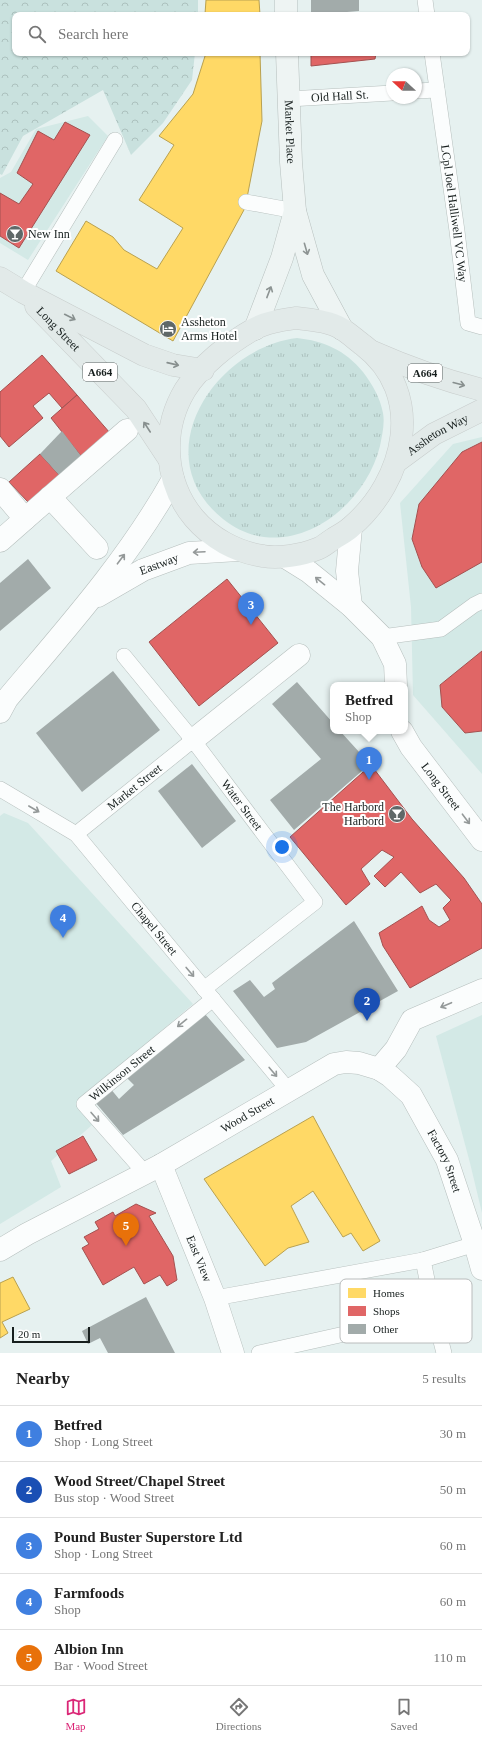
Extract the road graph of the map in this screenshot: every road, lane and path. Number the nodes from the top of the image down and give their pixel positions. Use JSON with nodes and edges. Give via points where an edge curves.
{"nodes":[{"id":1,"x":286,"y":0,"type":"edge"},
{"id":2,"x":425,"y":0,"type":"edge"},
{"id":3,"x":286,"y":12,"type":"edge"},
{"id":4,"x":427,"y":12,"type":"edge"},
{"id":5,"x":288,"y":56,"type":"edge"},
{"id":6,"x":432,"y":56,"type":"edge"},
{"id":7,"x":437,"y":90,"type":"junction"},
{"id":8,"x":422,"y":91,"type":"edge"},
{"id":9,"x":386,"y":93,"type":"edge"},
{"id":10,"x":289,"y":99,"type":"junction"},
{"id":11,"x":115,"y":140,"type":"dead end"},
{"id":12,"x":246,"y":202,"type":"dead end"},
{"id":13,"x":295,"y":211,"type":"junction"},
{"id":14,"x":0,"y":278,"type":"edge"},
{"id":15,"x":23,"y":292,"type":"junction"},
{"id":16,"x":482,"y":327,"type":"edge"},
{"id":17,"x":255,"y":329,"type":"junction"},
{"id":18,"x":342,"y":329,"type":"junction"},
{"id":19,"x":370,"y":351,"type":"junction"},
{"id":20,"x":203,"y":370,"type":"junction"},
{"id":21,"x":482,"y":390,"type":"edge"},
{"id":22,"x":482,"y":410,"type":"edge"},
{"id":23,"x":127,"y":430,"type":"dead end"},
{"id":24,"x":396,"y":462,"type":"junction"},
{"id":25,"x":171,"y":469,"type":"junction"},
{"id":26,"x":0,"y":489,"type":"edge"},
{"id":27,"x":50,"y":497,"type":"junction"},
{"id":28,"x":25,"y":519,"type":"junction"},
{"id":29,"x":351,"y":528,"type":"junction"},
{"id":30,"x":0,"y":541,"type":"edge"},
{"id":31,"x":97,"y":548,"type":"dead end"},
{"id":32,"x":238,"y":550,"type":"junction"},
{"id":33,"x":285,"y":557,"type":"junction"},
{"id":34,"x":89,"y":601,"type":"junction"},
{"id":35,"x":482,"y":601,"type":"edge"},
{"id":36,"x":351,"y":606,"type":"junction"},
{"id":37,"x":382,"y":637,"type":"junction"},
{"id":38,"x":298,"y":655,"type":"dead end"},
{"id":39,"x":124,"y":656,"type":"dead end"},
{"id":40,"x":396,"y":682,"type":"edge"},
{"id":41,"x":0,"y":712,"type":"edge"},
{"id":42,"x":404,"y":734,"type":"edge"},
{"id":43,"x":193,"y":740,"type":"junction"},
{"id":44,"x":0,"y":789,"type":"edge"},
{"id":45,"x":76,"y":834,"type":"junction"},
{"id":46,"x":482,"y":840,"type":"edge"},
{"id":47,"x":482,"y":990,"type":"edge"},
{"id":48,"x":208,"y":994,"type":"junction"},
{"id":49,"x":379,"y":1070,"type":"junction"},
{"id":50,"x":289,"y":1091,"type":"junction"},
{"id":51,"x":153,"y":1169,"type":"junction"},
{"id":52,"x":475,"y":1244,"type":"junction"},
{"id":53,"x":0,"y":1250,"type":"edge"},
{"id":54,"x":423,"y":1260,"type":"junction"},
{"id":55,"x":482,"y":1269,"type":"edge"},
{"id":56,"x":427,"y":1279,"type":"edge"},
{"id":57,"x":215,"y":1298,"type":"junction"},
{"id":58,"x":340,"y":1335,"type":"edge"},
{"id":59,"x":441,"y":1343,"type":"edge"},
{"id":60,"x":233,"y":1353,"type":"edge"},
{"id":61,"x":259,"y":1353,"type":"edge"},
{"id":62,"x":444,"y":1353,"type":"edge"}],
"edges":[{"from":1,"to":3,"type":"main road"},
{"from":2,"to":4,"type":"lane"},
{"from":5,"to":10,"type":"main road","name":"Market Place"},
{"from":6,"to":7,"type":"lane"},
{"from":7,"to":8,"type":"lane"},
{"from":7,"to":16,"type":"lane","name":"LCpl Joel Halliwell VC Way","via":[[468,323]]},
{"from":9,"to":10,"type":"lane","name":"Old Hall St."},
{"from":10,"to":13,"type":"main road","name":"Market Place"},
{"from":11,"to":15,"type":"lane"},
{"from":12,"to":13,"type":"lane"},
{"from":17,"to":13,"type":"main road","name":"Market Place","one_way":true,"via":[[282,258]]},
{"from":13,"to":18,"type":"main road","name":"Market Place","one_way":true,"via":[[313,275]]},
{"from":14,"to":15,"type":"main road","name":"Long Street","number":"A664"},
{"from":15,"to":20,"type":"main road","name":"Long Street","number":"A664","one_way":true,"via":[[149,357],[173,365]]},
{"from":25,"to":15,"type":"main road","name":"Long Street","number":"A664","one_way":true,"via":[[136,409]]},
{"from":17,"to":18,"type":"main road","number":"A664","via":[[276,321],[296,318],[319,321]]},
{"from":17,"to":20,"type":"main road","number":"A664","via":[[221,351]]},
{"from":18,"to":19,"type":"main road","number":"A664"},
{"from":19,"to":21,"type":"main road","number":"A664","one_way":true,"via":[[406,367]]},
{"from":19,"to":24,"type":"main road","number":"A664","via":[[387,371],[397,390],[402,411],[403,432]]},
{"from":20,"to":25,"type":"main road","number":"A664","via":[[186,390],[175,412],[169,434]]},
{"from":22,"to":24,"type":"main road","name":"Assheton Way","number":"A664","via":[[434,434]]},
{"from":23,"to":27,"type":"street"},
{"from":24,"to":29,"type":"main road","number":"A664","via":[[385,487],[370,509]]},
{"from":25,"to":32,"type":"main road","number":"A664","via":[[179,495],[201,527]]},
{"from":34,"to":25,"type":"street","name":"Eastway","one_way":true,"via":[[136,538]]},
{"from":26,"to":28,"type":"street"},
{"from":27,"to":28,"type":"street"},
{"from":27,"to":31,"type":"street"},
{"from":28,"to":30,"type":"street"},
{"from":29,"to":33,"type":"main road","number":"A664","via":[[317,549]]},
{"from":29,"to":36,"type":"street","via":[[347,571]]},
{"from":32,"to":33,"type":"main road","number":"A664","via":[[263,556]]},
{"from":32,"to":34,"type":"street","name":"Eastway","one_way":true,"via":[[189,553],[143,570]]},
{"from":36,"to":33,"type":"street","one_way":true,"via":[[309,572]]},
{"from":34,"to":41,"type":"street","name":"Eastway","via":[[7,699]]},
{"from":35,"to":37,"type":"lane","via":[[441,629]]},
{"from":36,"to":37,"type":"street"},
{"from":37,"to":40,"type":"street","via":[[394,664]]},
{"from":38,"to":43,"type":"street"},
{"from":39,"to":43,"type":"lane","name":"Water Street"},
{"from":42,"to":46,"type":"street","name":"Long Street","one_way":true},
{"from":43,"to":45,"type":"lane","name":"Market Street"},
{"from":43,"to":48,"type":"lane","name":"Water Street","via":[[315,902]]},
{"from":44,"to":45,"type":"lane","name":"Chapel Street","one_way":true},
{"from":45,"to":48,"type":"lane","name":"Chapel Street","one_way":true},
{"from":47,"to":49,"type":"street","one_way":true,"via":[[412,1020],[396,1049]]},
{"from":48,"to":50,"type":"lane","name":"Chapel Street","one_way":true},
{"from":48,"to":51,"type":"lane","name":"Wilkinson Street","one_way":true,"via":[[84,1104]]},
{"from":49,"to":50,"type":"street","name":"Wood Street","via":[[359,1063],[334,1064]]},
{"from":49,"to":52,"type":"street","name":"Factory Street","via":[[390,1076],[410,1095],[447,1160]]},
{"from":50,"to":51,"type":"street","name":"Wood Street"},
{"from":51,"to":53,"type":"street","name":"Wood Street"},
{"from":51,"to":57,"type":"street","name":"East View"},
{"from":52,"to":54,"type":"lane"},
{"from":52,"to":55,"type":"street","name":"Factory Street"},
{"from":54,"to":56,"type":"lane"},
{"from":54,"to":57,"type":"lane"},
{"from":57,"to":60,"type":"street","name":"East View"},
{"from":58,"to":61,"type":"lane"},
{"from":59,"to":62,"type":"lane"}]}
